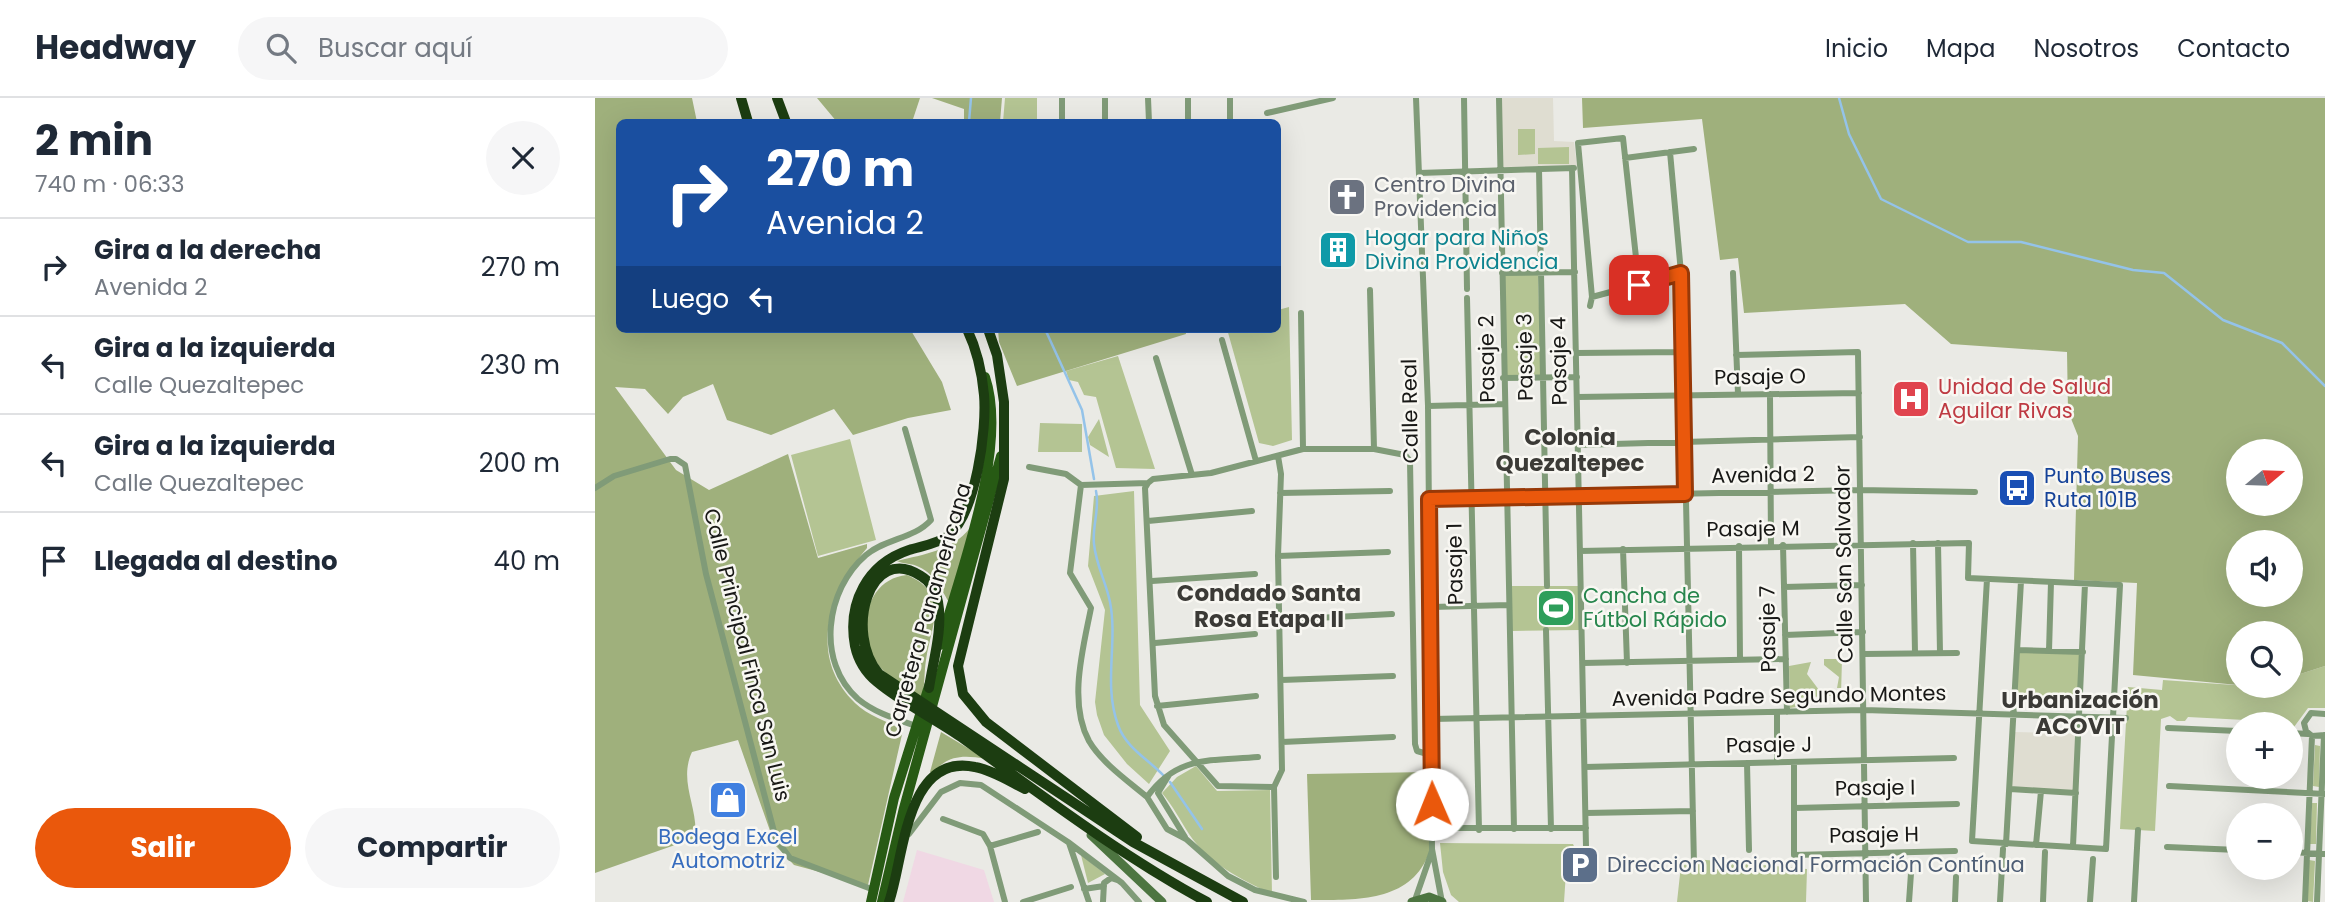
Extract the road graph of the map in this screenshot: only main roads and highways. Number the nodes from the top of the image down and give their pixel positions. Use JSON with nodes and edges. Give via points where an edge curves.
{"nodes":[{"id":1,"x":741,"y":98,"type":"edge"},
{"id":2,"x":777,"y":98,"type":"edge"},
{"id":3,"x":747,"y":119,"type":"edge"},
{"id":4,"x":785,"y":119,"type":"edge"},
{"id":5,"x":969,"y":333,"type":"edge"},
{"id":6,"x":989,"y":333,"type":"edge"},
{"id":7,"x":978,"y":357,"type":"junction"},
{"id":8,"x":1002,"y":446,"type":"junction"},
{"id":9,"x":929,"y":688,"type":"junction"},
{"id":10,"x":898,"y":692,"type":"junction"},
{"id":11,"x":957,"y":730,"type":"junction"},
{"id":12,"x":1049,"y":800,"type":"junction"},
{"id":13,"x":1185,"y":871,"type":"junction"},
{"id":14,"x":1242,"y":900,"type":"edge"},
{"id":15,"x":871,"y":902,"type":"edge"},
{"id":16,"x":882,"y":902,"type":"edge"},
{"id":17,"x":889,"y":902,"type":"edge"},
{"id":18,"x":1207,"y":902,"type":"edge"}],
"edges":[{"from":1,"to":3,"type":"highway"},
{"from":2,"to":4,"type":"highway"},
{"from":5,"to":7,"type":"highway","name":"Carretera Panamericana"},
{"from":6,"to":8,"type":"highway","name":"Carretera Panamericana","via":[[1003,394]]},
{"from":7,"to":9,"type":"main road","name":"Carretera Panamericana","via":[[992,402],[992,440]]},
{"from":7,"to":10,"type":"highway","via":[[983,430],[975,476],[958,525],[941,539],[878,566],[857,602],[858,654],[875,680]]},
{"from":8,"to":13,"type":"highway","via":[[1004,479],[958,657],[963,694],[998,732]]},
{"from":8,"to":16,"type":"main road","name":"Carretera Panamericana"},
{"from":9,"to":10,"type":"highway","via":[[939,622],[936,594],[918,574],[901,569],[883,575],[870,588],[862,623],[862,642],[869,660]]},
{"from":9,"to":15,"type":"main road","name":"Carretera Panamericana","via":[[894,798]]},
{"from":10,"to":11,"type":"highway"},
{"from":11,"to":12,"type":"highway"},
{"from":11,"to":13,"type":"highway"},
{"from":12,"to":17,"type":"highway","via":[[978,767],[949,769],[930,781],[917,796]]},
{"from":12,"to":18,"type":"highway"},
{"from":13,"to":14,"type":"highway"}]}
